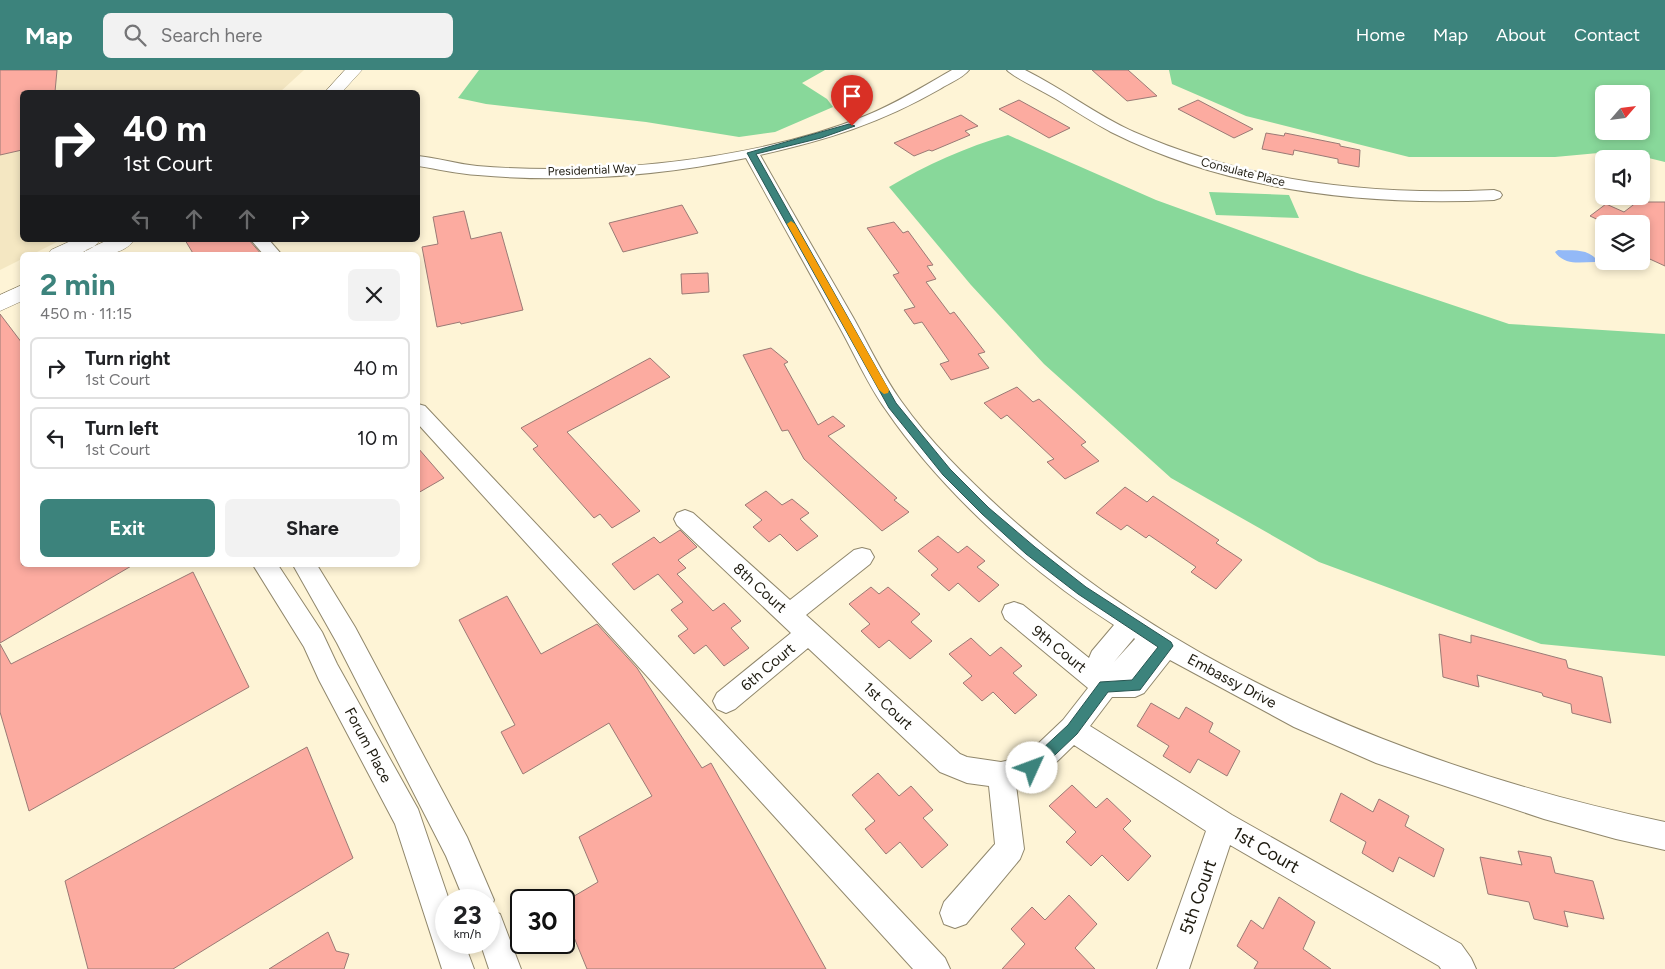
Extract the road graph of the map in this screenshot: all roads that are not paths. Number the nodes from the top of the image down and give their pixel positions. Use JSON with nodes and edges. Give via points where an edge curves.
{"nodes":[{"id":1,"x":354,"y":70,"type":"edge"},
{"id":2,"x":962,"y":70,"type":"edge"},
{"id":3,"x":1014,"y":70,"type":"edge"},
{"id":4,"x":335,"y":90,"type":"edge"},
{"id":5,"x":758,"y":151,"type":"junction"},
{"id":6,"x":420,"y":161,"type":"edge"},
{"id":7,"x":1494,"y":195,"type":"dead end"},
{"id":8,"x":86,"y":242,"type":"edge"},
{"id":9,"x":120,"y":242,"type":"edge"},
{"id":10,"x":262,"y":242,"type":"edge"},
{"id":11,"x":65,"y":252,"type":"edge"},
{"id":12,"x":100,"y":252,"type":"edge"},
{"id":13,"x":271,"y":252,"type":"edge"},
{"id":14,"x":20,"y":274,"type":"edge"},
{"id":15,"x":0,"y":284,"type":"edge"},
{"id":16,"x":20,"y":293,"type":"edge"},
{"id":17,"x":0,"y":304,"type":"edge"},
{"id":18,"x":420,"y":413,"type":"edge"},
{"id":19,"x":685,"y":519,"type":"dead end"},
{"id":20,"x":862,"y":556,"type":"dead end"},
{"id":21,"x":266,"y":567,"type":"edge"},
{"id":22,"x":306,"y":567,"type":"edge"},
{"id":23,"x":1014,"y":612,"type":"dead end"},
{"id":24,"x":789,"y":615,"type":"junction"},
{"id":25,"x":1131,"y":623,"type":"junction"},
{"id":26,"x":809,"y":633,"type":"junction"},
{"id":27,"x":1160,"y":642,"type":"junction"},
{"id":28,"x":1105,"y":686,"type":"junction"},
{"id":29,"x":726,"y":701,"type":"dead end"},
{"id":30,"x":1072,"y":729,"type":"junction"},
{"id":31,"x":1001,"y":775,"type":"junction"},
{"id":32,"x":1222,"y":825,"type":"junction"},
{"id":33,"x":1665,"y":836,"type":"edge"},
{"id":34,"x":474,"y":889,"type":"edge"},
{"id":35,"x":435,"y":902,"type":"edge"},
{"id":36,"x":955,"y":913,"type":"dead end"},
{"id":37,"x":452,"y":954,"type":"edge"},
{"id":38,"x":500,"y":954,"type":"edge"},
{"id":39,"x":458,"y":969,"type":"edge"},
{"id":40,"x":505,"y":969,"type":"edge"},
{"id":41,"x":934,"y":969,"type":"edge"},
{"id":42,"x":1173,"y":969,"type":"edge"},
{"id":43,"x":1460,"y":969,"type":"edge"}],
"edges":[{"from":1,"to":4,"type":"street"},
{"from":2,"to":5,"type":"street","name":"Presidential Way","via":[[836,136],[787,150]]},
{"from":3,"to":7,"type":"street","name":"Consulate Place","via":[[1129,135],[1226,169],[1309,187],[1381,196],[1450,198]]},
{"from":5,"to":6,"type":"street","name":"Presidential Way","via":[[680,165],[587,171],[483,171]]},
{"from":5,"to":25,"type":"street","name":"Embassy Drive","via":[[893,405],[914,434],[954,479],[1023,544]]},
{"from":8,"to":11,"type":"street"},
{"from":9,"to":12,"type":"street"},
{"from":10,"to":13,"type":"street"},
{"from":14,"to":15,"type":"street"},
{"from":16,"to":17,"type":"street"},
{"from":18,"to":41,"type":"street"},
{"from":19,"to":24,"type":"street","name":"8th Court"},
{"from":20,"to":24,"type":"street","name":"8th Court"},
{"from":21,"to":35,"type":"street","name":"Forum Place","via":[[313,640],[408,819]]},
{"from":22,"to":34,"type":"street","name":"Forum Place","via":[[346,635],[448,830]]},
{"from":23,"to":28,"type":"street","name":"9th Court"},
{"from":24,"to":26,"type":"street","name":"1st Court"},
{"from":25,"to":27,"type":"street","name":"Embassy Drive"},
{"from":25,"to":28,"type":"street","via":[[1101,659]]},
{"from":26,"to":29,"type":"street","name":"6th Court"},
{"from":26,"to":31,"type":"street","name":"1st Court","via":[[950,763],[966,770]]},
{"from":27,"to":28,"type":"street","via":[[1135,685]]},
{"from":27,"to":33,"type":"street","name":"Embassy Drive","via":[[1239,687],[1389,756],[1557,811]]},
{"from":28,"to":30,"type":"street","name":"1st Court"},
{"from":30,"to":31,"type":"street","name":"1st Court","via":[[1032,768]]},
{"from":30,"to":32,"type":"street","name":"1st Court"},
{"from":31,"to":36,"type":"street","via":[[1010,849]]},
{"from":32,"to":42,"type":"street","name":"5th Court"},
{"from":32,"to":43,"type":"street","name":"1st Court","via":[[1450,955]]},
{"from":37,"to":39,"type":"street"},
{"from":38,"to":40,"type":"street"}]}
